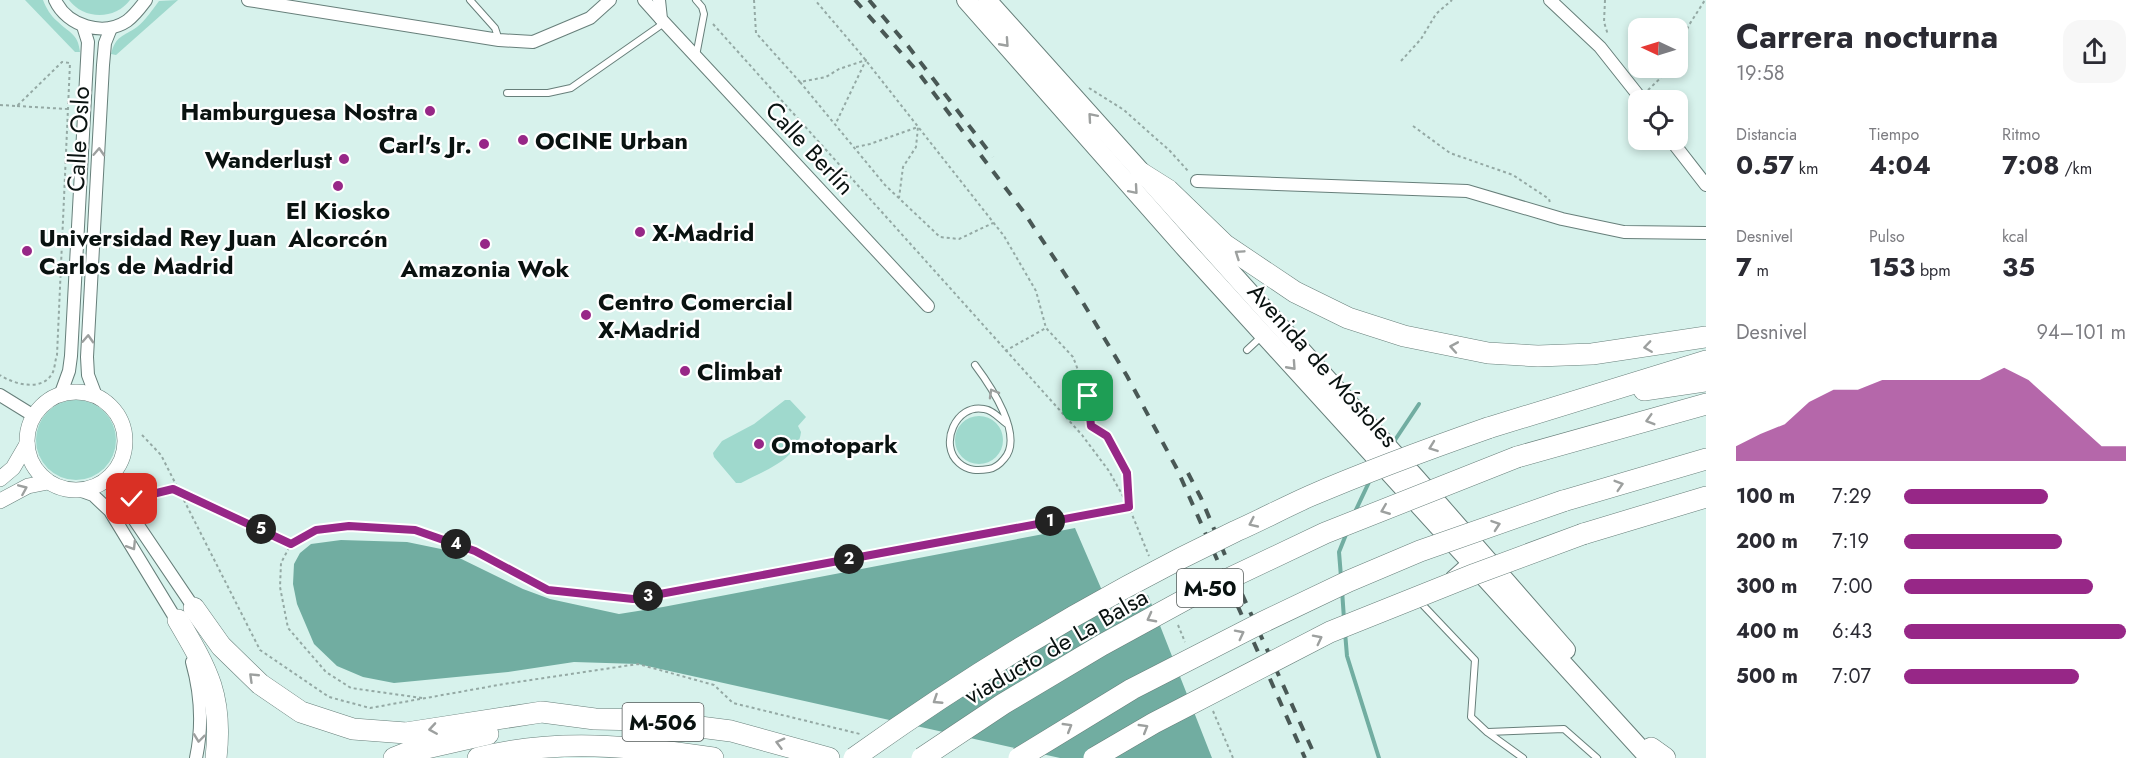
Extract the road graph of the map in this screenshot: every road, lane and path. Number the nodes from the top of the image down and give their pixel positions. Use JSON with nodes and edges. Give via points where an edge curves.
{"nodes":[{"id":1,"x":55,"y":0,"type":"edge"},
{"id":2,"x":146,"y":0,"type":"edge"},
{"id":3,"x":248,"y":0,"type":"edge"},
{"id":4,"x":470,"y":0,"type":"edge"},
{"id":5,"x":610,"y":0,"type":"edge"},
{"id":6,"x":644,"y":0,"type":"edge"},
{"id":7,"x":659,"y":0,"type":"edge"},
{"id":8,"x":696,"y":0,"type":"edge"},
{"id":9,"x":754,"y":0,"type":"edge"},
{"id":10,"x":815,"y":0,"type":"edge"},
{"id":11,"x":966,"y":0,"type":"edge"},
{"id":12,"x":987,"y":0,"type":"edge"},
{"id":13,"x":1452,"y":0,"type":"edge"},
{"id":14,"x":1550,"y":0,"type":"edge"},
{"id":15,"x":1605,"y":0,"type":"edge"},
{"id":16,"x":1705,"y":0,"type":"edge"},
{"id":17,"x":662,"y":21,"type":"junction"},
{"id":18,"x":713,"y":24,"type":"dead end"},
{"id":19,"x":83,"y":26,"type":"junction"},
{"id":20,"x":1688,"y":27,"type":"edge"},
{"id":21,"x":111,"y":28,"type":"junction"},
{"id":22,"x":499,"y":40,"type":"junction"},
{"id":23,"x":1600,"y":47,"type":"junction"},
{"id":24,"x":696,"y":57,"type":"junction"},
{"id":25,"x":866,"y":60,"type":"junction"},
{"id":26,"x":1401,"y":61,"type":"dead end"},
{"id":27,"x":1661,"y":78,"type":"edge"},
{"id":28,"x":800,"y":82,"type":"junction"},
{"id":29,"x":1086,"y":85,"type":"dead end"},
{"id":30,"x":1633,"y":90,"type":"edge"},
{"id":31,"x":1649,"y":90,"type":"edge"},
{"id":32,"x":507,"y":93,"type":"dead end"},
{"id":33,"x":0,"y":105,"type":"edge"},
{"id":34,"x":17,"y":106,"type":"junction"},
{"id":35,"x":68,"y":109,"type":"junction"},
{"id":36,"x":836,"y":123,"type":"junction"},
{"id":37,"x":1413,"y":126,"type":"dead end"},
{"id":38,"x":918,"y":127,"type":"junction"},
{"id":39,"x":856,"y":147,"type":"junction"},
{"id":40,"x":1679,"y":150,"type":"edge"},
{"id":41,"x":1141,"y":173,"type":"junction"},
{"id":42,"x":1197,"y":181,"type":"joint"},
{"id":43,"x":1706,"y":185,"type":"edge"},
{"id":44,"x":899,"y":198,"type":"junction"},
{"id":45,"x":1556,"y":217,"type":"junction"},
{"id":46,"x":993,"y":224,"type":"junction"},
{"id":47,"x":1706,"y":233,"type":"edge"},
{"id":48,"x":928,"y":306,"type":"dead end"},
{"id":49,"x":1046,"y":328,"type":"junction"},
{"id":50,"x":1264,"y":334,"type":"junction"},
{"id":51,"x":1706,"y":337,"type":"edge"},
{"id":52,"x":1247,"y":350,"type":"dead end"},
{"id":53,"x":1005,"y":351,"type":"junction"},
{"id":54,"x":1706,"y":361,"type":"edge"},
{"id":55,"x":975,"y":364,"type":"dead end"},
{"id":56,"x":0,"y":375,"type":"edge"},
{"id":57,"x":1706,"y":381,"type":"edge"},
{"id":58,"x":62,"y":393,"type":"junction"},
{"id":59,"x":0,"y":395,"type":"edge"},
{"id":60,"x":96,"y":396,"type":"junction"},
{"id":61,"x":1706,"y":404,"type":"edge"},
{"id":62,"x":33,"y":416,"type":"junction"},
{"id":63,"x":1522,"y":416,"type":"junction"},
{"id":64,"x":1007,"y":424,"type":"junction"},
{"id":65,"x":142,"y":435,"type":"dead end"},
{"id":66,"x":27,"y":444,"type":"junction"},
{"id":67,"x":1379,"y":449,"type":"junction"},
{"id":68,"x":1706,"y":459,"type":"edge"},
{"id":69,"x":116,"y":469,"type":"junction"},
{"id":70,"x":1109,"y":471,"type":"dead end"},
{"id":71,"x":0,"y":479,"type":"edge"},
{"id":72,"x":48,"y":482,"type":"junction"},
{"id":73,"x":79,"y":490,"type":"junction"},
{"id":74,"x":1706,"y":490,"type":"edge"},
{"id":75,"x":181,"y":491,"type":"junction"},
{"id":76,"x":1706,"y":497,"type":"edge"},
{"id":77,"x":132,"y":499,"type":"dead end"},
{"id":78,"x":0,"y":501,"type":"edge"},
{"id":79,"x":1626,"y":520,"type":"junction"},
{"id":80,"x":291,"y":544,"type":"junction"},
{"id":81,"x":1473,"y":555,"type":"junction"},
{"id":82,"x":186,"y":614,"type":"junction"},
{"id":83,"x":422,"y":698,"type":"junction"},
{"id":84,"x":595,"y":719,"type":"junction"},
{"id":85,"x":1487,"y":732,"type":"junction"},
{"id":86,"x":870,"y":736,"type":"dead end"},
{"id":87,"x":650,"y":748,"type":"junction"},
{"id":88,"x":1656,"y":755,"type":"edge"},
{"id":89,"x":196,"y":758,"type":"edge"},
{"id":90,"x":216,"y":758,"type":"edge"},
{"id":91,"x":394,"y":758,"type":"edge"},
{"id":92,"x":478,"y":758,"type":"edge"},
{"id":93,"x":559,"y":758,"type":"edge"},
{"id":94,"x":713,"y":758,"type":"edge"},
{"id":95,"x":828,"y":758,"type":"edge"},
{"id":96,"x":854,"y":758,"type":"edge"},
{"id":97,"x":922,"y":758,"type":"edge"},
{"id":98,"x":1019,"y":758,"type":"edge"},
{"id":99,"x":1094,"y":758,"type":"edge"},
{"id":100,"x":1523,"y":758,"type":"edge"},
{"id":101,"x":1597,"y":758,"type":"edge"}],
"edges":[{"from":1,"to":19,"type":"street","via":[[69,18]]},
{"from":2,"to":21,"type":"street","via":[[126,22]]},
{"from":3,"to":22,"type":"street"},
{"from":4,"to":22,"type":"lane","via":[[495,28]]},
{"from":5,"to":22,"type":"street","via":[[590,18],[533,42]]},
{"from":6,"to":17,"type":"street","name":"Calle Berlín"},
{"from":7,"to":17,"type":"street"},
{"from":8,"to":24,"type":"lane","via":[[704,14]]},
{"from":9,"to":28,"type":"path","via":[[756,33]]},
{"from":10,"to":25,"type":"path"},
{"from":11,"to":50,"type":"main road","name":"Avenida de Móstoles","one_way":true},
{"from":41,"to":12,"type":"main road","name":"Avenida de Móstoles","one_way":true},
{"from":13,"to":26,"type":"path","via":[[1436,14]]},
{"from":14,"to":23,"type":"street"},
{"from":15,"to":23,"type":"path","via":[[1604,22],[1609,43]]},
{"from":16,"to":20,"type":"path"},
{"from":17,"to":24,"type":"street","name":"Calle Berlín"},
{"from":17,"to":32,"type":"lane","via":[[571,88],[548,93]]},
{"from":18,"to":53,"type":"path"},
{"from":19,"to":21,"type":"street"},
{"from":19,"to":58,"type":"street","name":"Calle Oslo","via":[[88,42],[71,356]]},
{"from":60,"to":21,"type":"street","name":"Calle Oslo","one_way":true,"via":[[88,375],[87,357],[103,65]]},
{"from":23,"to":30,"type":"street"},
{"from":24,"to":48,"type":"street","name":"Calle Berlín"},
{"from":25,"to":28,"type":"path","via":[[826,77]]},
{"from":25,"to":36,"type":"path"},
{"from":25,"to":38,"type":"path"},
{"from":27,"to":31,"type":"path"},
{"from":28,"to":36,"type":"path"},
{"from":29,"to":42,"type":"path","via":[[1124,110]]},
{"from":33,"to":34,"type":"path"},
{"from":34,"to":35,"type":"path"},
{"from":34,"to":35,"type":"path","via":[[62,62],[70,63]]},
{"from":35,"to":56,"type":"path","via":[[57,355],[52,374],[40,383],[26,385]]},
{"from":36,"to":39,"type":"path"},
{"from":37,"to":45,"type":"path","via":[[1450,153],[1513,175],[1549,199]]},
{"from":38,"to":39,"type":"path"},
{"from":38,"to":44,"type":"path","via":[[916,147],[903,167]]},
{"from":38,"to":46,"type":"path"},
{"from":39,"to":44,"type":"path"},
{"from":40,"to":43,"type":"street"},
{"from":51,"to":41,"type":"highway","one_way":true,"via":[[1592,354],[1538,356],[1488,353],[1404,336],[1348,318],[1295,292],[1225,245],[1168,190]]},
{"from":41,"to":67,"type":"main road","name":"Avenida de Móstoles"},
{"from":42,"to":45,"type":"street","via":[[1467,191]]},
{"from":44,"to":46,"type":"path","via":[[940,237],[959,239]]},
{"from":45,"to":47,"type":"street","via":[[1624,232]]},
{"from":46,"to":49,"type":"path","via":[[1036,291]]},
{"from":49,"to":53,"type":"path"},
{"from":49,"to":80,"type":"path","via":[[1073,357],[1088,396],[1091,426],[1107,436],[1127,473],[1129,507],[633,599],[548,590],[475,551],[415,530],[349,526],[316,530]]},
{"from":50,"to":52,"type":"lane"},
{"from":50,"to":67,"type":"main road","name":"Avenida de Móstoles","one_way":true},
{"from":53,"to":70,"type":"path","via":[[1082,435]]},
{"from":54,"to":63,"type":"highway"},
{"from":64,"to":55,"type":"lane","one_way":true,"via":[[1005,413]]},
{"from":57,"to":63,"type":"highway","via":[[1616,394]]},
{"from":58,"to":60,"type":"street","via":[[85,392]]},
{"from":58,"to":62,"type":"street","via":[[50,398]]},
{"from":59,"to":62,"type":"street"},
{"from":60,"to":69,"type":"street","via":[[109,403],[124,428],[123,456]]},
{"from":61,"to":97,"type":"highway","name":"viaducto de La Balsa","number":"M-50","one_way":true,"bridge":true,"via":[[1517,457],[1325,533],[1188,598],[1102,645]]},
{"from":62,"to":66,"type":"street"},
{"from":63,"to":96,"type":"highway","one_way":true,"bridge":true,"via":[[1308,497],[1174,561],[1082,611],[959,686]]},
{"from":64,"to":64,"type":"lane","via":[[985,409],[966,412],[952,426],[949,445],[958,462],[975,471],[994,468],[1009,453],[1011,435]]},
{"from":65,"to":75,"type":"path","via":[[161,455]]},
{"from":66,"to":71,"type":"street","via":[[13,468]]},
{"from":66,"to":72,"type":"street","via":[[33,465]]},
{"from":67,"to":81,"type":"main road","name":"Avenida de Móstoles","bridge":true},
{"from":98,"to":68,"type":"highway","number":"M-50","one_way":true,"bridge":true,"via":[[1132,689],[1348,581],[1420,551],[1563,501]]},
{"from":69,"to":73,"type":"street","via":[[106,480]]},
{"from":69,"to":82,"type":"street","via":[[123,503]]},
{"from":72,"to":73,"type":"street"},
{"from":78,"to":72,"type":"street","one_way":true,"via":[[28,486]]},
{"from":73,"to":82,"type":"street","one_way":true,"via":[[93,495],[110,510]]},
{"from":74,"to":79,"type":"highway"},
{"from":75,"to":77,"type":"path","via":[[173,489]]},
{"from":75,"to":80,"type":"path"},
{"from":75,"to":83,"type":"path","via":[[260,650],[329,697],[370,708]]},
{"from":76,"to":79,"type":"highway"},
{"from":99,"to":79,"type":"highway","one_way":true,"bridge":true,"via":[[1330,632],[1464,578]]},
{"from":80,"to":83,"type":"path","via":[[281,563],[280,587],[288,628],[326,672],[351,688]]},
{"from":81,"to":85,"type":"lane","via":[[1420,602],[1474,660],[1471,717]]},
{"from":81,"to":88,"type":"main road","name":"Avenida de Móstoles"},
{"from":84,"to":82,"type":"highway","one_way":true,"via":[[542,712],[406,733],[353,729],[302,712],[260,684]]},
{"from":82,"to":89,"type":"street","one_way":true,"via":[[198,684],[201,735]]},
{"from":82,"to":90,"type":"highway","via":[[214,692],[218,720]]},
{"from":83,"to":86,"type":"path","via":[[638,664],[714,685],[733,703]]},
{"from":84,"to":91,"type":"highway","number":"M-506","via":[[479,735]]},
{"from":95,"to":84,"type":"highway","number":"M-506","one_way":true,"via":[[730,731],[645,720]]},
{"from":85,"to":100,"type":"lane"},
{"from":85,"to":101,"type":"lane","via":[[1564,729]]},
{"from":87,"to":92,"type":"highway","number":"M-506","via":[[557,745]]},
{"from":87,"to":93,"type":"highway"},
{"from":87,"to":94,"type":"highway","number":"M-506"}]}
